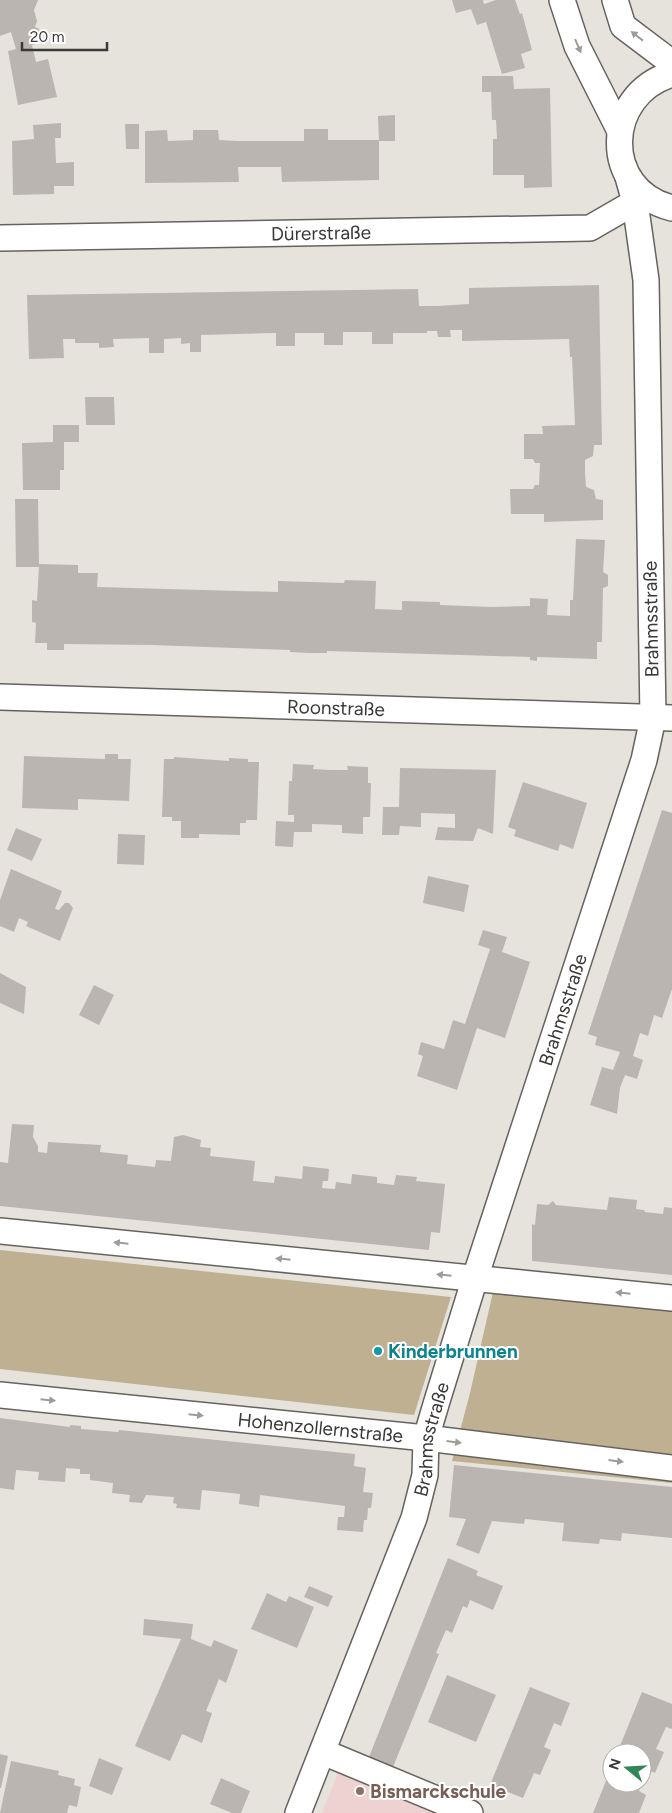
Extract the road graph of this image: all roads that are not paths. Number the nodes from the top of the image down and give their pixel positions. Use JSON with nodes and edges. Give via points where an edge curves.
{"nodes":[{"id":1,"x":562,"y":0,"type":"edge"},
{"id":2,"x":615,"y":0,"type":"edge"},
{"id":3,"x":672,"y":63,"type":"edge"},
{"id":4,"x":672,"y":74,"type":"edge"},
{"id":5,"x":620,"y":129,"type":"junction"},
{"id":6,"x":628,"y":177,"type":"junction"},
{"id":7,"x":635,"y":202,"type":"junction"},
{"id":8,"x":672,"y":208,"type":"edge"},
{"id":9,"x":0,"y":238,"type":"edge"},
{"id":10,"x":0,"y":697,"type":"edge"},
{"id":11,"x":662,"y":718,"type":"edge"},
{"id":12,"x":0,"y":1231,"type":"edge"},
{"id":13,"x":475,"y":1278,"type":"junction"},
{"id":14,"x":672,"y":1298,"type":"edge"},
{"id":15,"x":0,"y":1395,"type":"edge"},
{"id":16,"x":426,"y":1438,"type":"junction"},
{"id":17,"x":672,"y":1468,"type":"edge"},
{"id":18,"x":323,"y":1752,"type":"junction"},
{"id":19,"x":298,"y":1813,"type":"edge"},
{"id":20,"x":470,"y":1813,"type":"edge"}],
"edges":[{"from":1,"to":5,"type":"street","one_way":true,"via":[[577,46]]},
{"from":3,"to":2,"type":"street","one_way":true,"via":[[624,26]]},
{"from":4,"to":5,"type":"street","via":[[656,78],[630,102]]},
{"from":5,"to":6,"type":"street","name":"Brahmsstraße","via":[[620,157]]},
{"from":6,"to":7,"type":"street","name":"Brahmsstraße"},
{"from":6,"to":8,"type":"street","via":[[638,190],[657,204]]},
{"from":7,"to":9,"type":"street","name":"Dürerstraße","via":[[590,228]]},
{"from":7,"to":11,"type":"street","name":"Brahmsstraße","via":[[646,280]]},
{"from":10,"to":11,"type":"street","name":"Roonstraße"},
{"from":11,"to":13,"type":"street","name":"Brahmsstraße","via":[[644,760]]},
{"from":13,"to":12,"type":"street","one_way":true},
{"from":14,"to":13,"type":"street","one_way":true},
{"from":13,"to":16,"type":"street","name":"Brahmsstraße"},
{"from":15,"to":16,"type":"street","name":"Hohenzollernstraße","one_way":true},
{"from":16,"to":17,"type":"street","name":"Hohenzollernstraße","one_way":true},
{"from":16,"to":18,"type":"street","name":"Brahmsstraße","via":[[424,1475],[414,1518]]},
{"from":18,"to":19,"type":"street","name":"Brahmsstraße"},
{"from":18,"to":20,"type":"street"}]}
